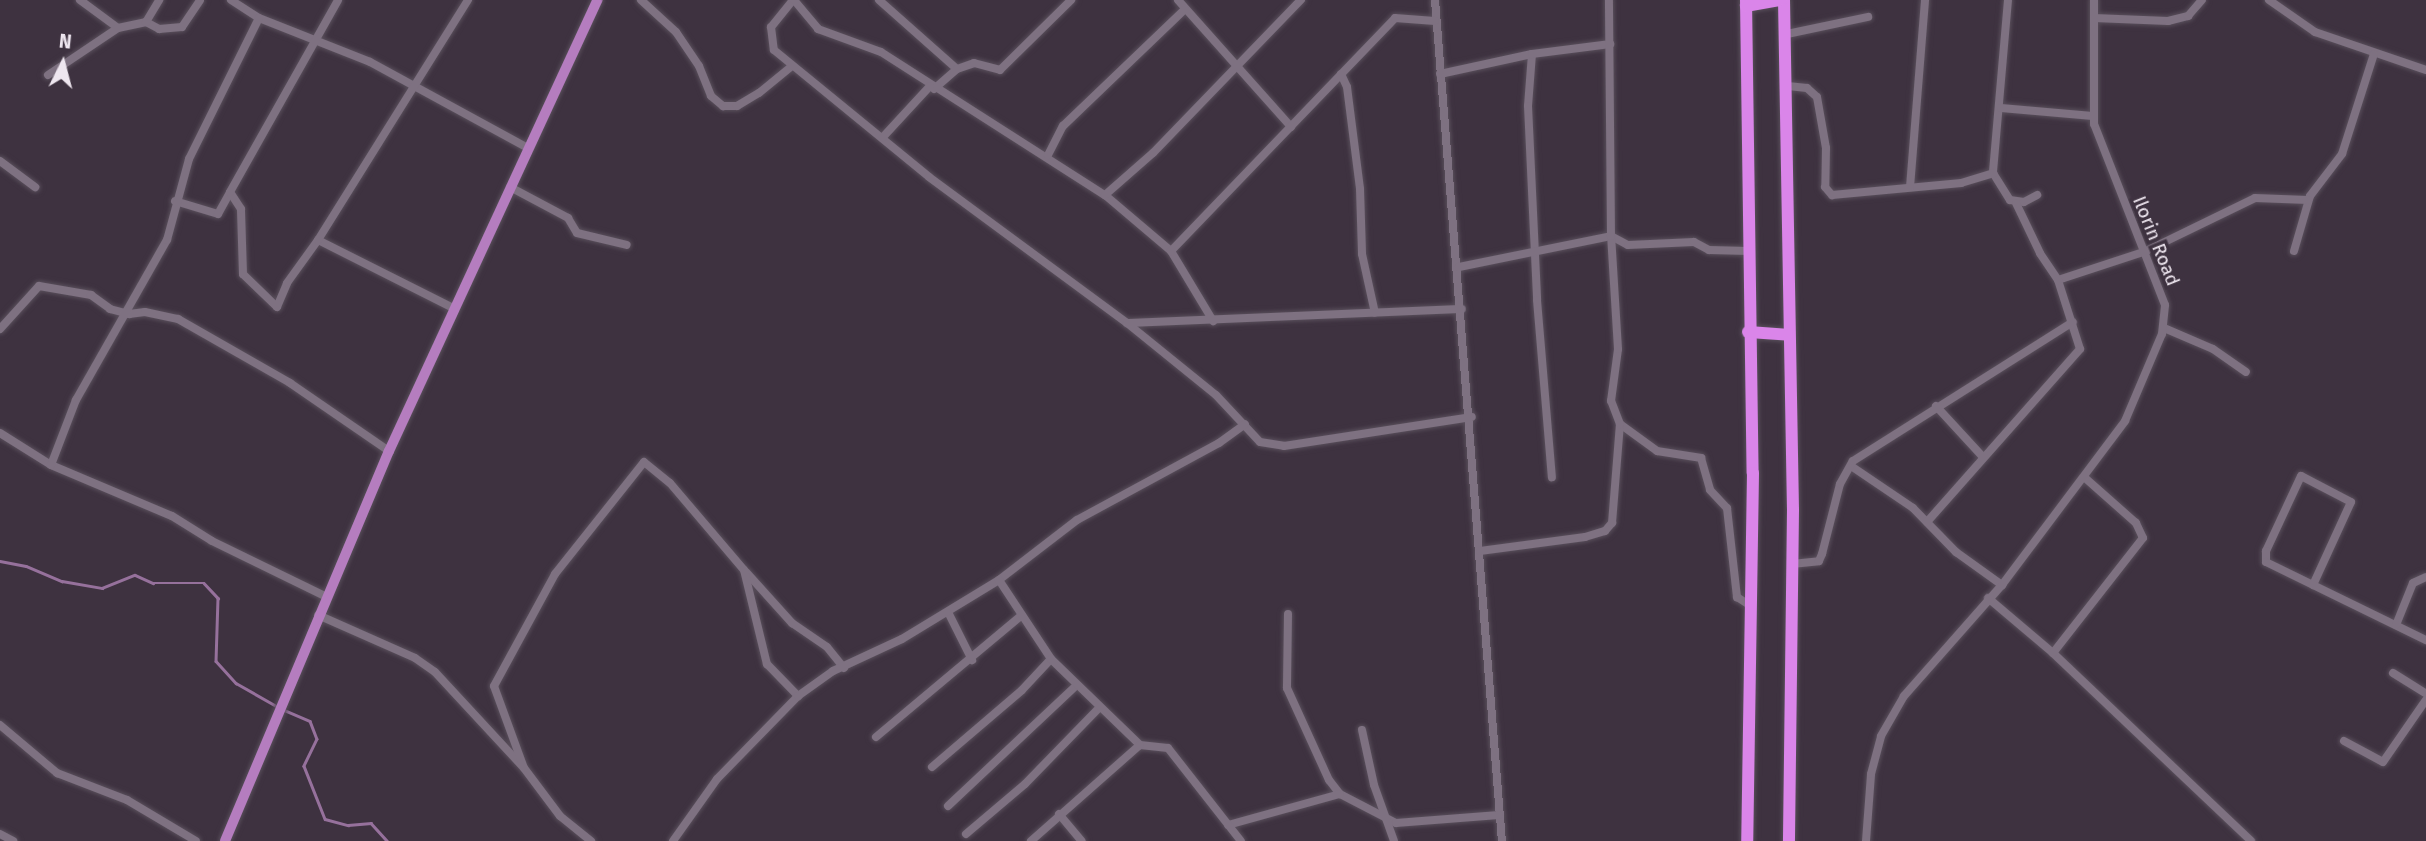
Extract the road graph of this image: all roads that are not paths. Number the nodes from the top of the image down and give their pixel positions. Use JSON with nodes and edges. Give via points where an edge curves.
{"nodes":[{"id":1,"x":80,"y":0,"type":"edge"},
{"id":2,"x":159,"y":0,"type":"edge"},
{"id":3,"x":200,"y":0,"type":"edge"},
{"id":4,"x":231,"y":0,"type":"edge"},
{"id":5,"x":338,"y":0,"type":"edge"},
{"id":6,"x":468,"y":0,"type":"edge"},
{"id":7,"x":597,"y":0,"type":"edge"},
{"id":8,"x":641,"y":0,"type":"edge"},
{"id":9,"x":793,"y":0,"type":"edge"},
{"id":10,"x":879,"y":0,"type":"edge"},
{"id":11,"x":1071,"y":0,"type":"edge"},
{"id":12,"x":1178,"y":0,"type":"edge"},
{"id":13,"x":1301,"y":0,"type":"edge"},
{"id":14,"x":1435,"y":0,"type":"edge"},
{"id":15,"x":1609,"y":0,"type":"edge"},
{"id":16,"x":1782,"y":0,"type":"edge"},
{"id":17,"x":1925,"y":0,"type":"edge"},
{"id":18,"x":2008,"y":0,"type":"edge"},
{"id":19,"x":2094,"y":0,"type":"edge"},
{"id":20,"x":2202,"y":0,"type":"edge"},
{"id":21,"x":2269,"y":0,"type":"edge"},
{"id":22,"x":1746,"y":3,"type":"edge"},
{"id":23,"x":1185,"y":9,"type":"junction"},
{"id":24,"x":259,"y":18,"type":"junction"},
{"id":25,"x":1868,"y":18,"type":"dead end"},
{"id":26,"x":2094,"y":18,"type":"junction"},
{"id":27,"x":1435,"y":20,"type":"junction"},
{"id":28,"x":146,"y":22,"type":"junction"},
{"id":29,"x":118,"y":28,"type":"junction"},
{"id":30,"x":1787,"y":34,"type":"junction"},
{"id":31,"x":314,"y":41,"type":"junction"},
{"id":32,"x":1611,"y":44,"type":"junction"},
{"id":33,"x":1532,"y":54,"type":"junction"},
{"id":34,"x":2374,"y":54,"type":"junction"},
{"id":35,"x":792,"y":66,"type":"junction"},
{"id":36,"x":1235,"y":66,"type":"junction"},
{"id":37,"x":957,"y":69,"type":"junction"},
{"id":38,"x":2426,"y":70,"type":"edge"},
{"id":39,"x":1341,"y":74,"type":"junction"},
{"id":40,"x":1440,"y":74,"type":"junction"},
{"id":41,"x":48,"y":75,"type":"dead end"},
{"id":42,"x":414,"y":86,"type":"junction"},
{"id":43,"x":1788,"y":86,"type":"junction"},
{"id":44,"x":932,"y":87,"type":"junction"},
{"id":45,"x":2001,"y":108,"type":"junction"},
{"id":46,"x":2093,"y":116,"type":"junction"},
{"id":47,"x":1291,"y":127,"type":"junction"},
{"id":48,"x":883,"y":137,"type":"junction"},
{"id":49,"x":527,"y":148,"type":"junction"},
{"id":50,"x":1048,"y":155,"type":"junction"},
{"id":51,"x":0,"y":160,"type":"edge"},
{"id":52,"x":1993,"y":173,"type":"junction"},
{"id":53,"x":35,"y":187,"type":"dead end"},
{"id":54,"x":510,"y":187,"type":"junction"},
{"id":55,"x":1910,"y":187,"type":"junction"},
{"id":56,"x":230,"y":192,"type":"junction"},
{"id":57,"x":1105,"y":195,"type":"junction"},
{"id":58,"x":2038,"y":195,"type":"dead end"},
{"id":59,"x":2308,"y":200,"type":"junction"},
{"id":60,"x":175,"y":201,"type":"junction"},
{"id":61,"x":2016,"y":203,"type":"junction"},
{"id":62,"x":1611,"y":236,"type":"junction"},
{"id":63,"x":318,"y":240,"type":"junction"},
{"id":64,"x":626,"y":245,"type":"dead end"},
{"id":65,"x":1171,"y":251,"type":"junction"},
{"id":66,"x":1534,"y":251,"type":"junction"},
{"id":67,"x":1749,"y":251,"type":"junction"},
{"id":68,"x":2146,"y":251,"type":"junction"},
{"id":69,"x":2294,"y":251,"type":"dead end"},
{"id":70,"x":1459,"y":267,"type":"junction"},
{"id":71,"x":2058,"y":280,"type":"junction"},
{"id":72,"x":453,"y":308,"type":"junction"},
{"id":73,"x":1462,"y":309,"type":"junction"},
{"id":74,"x":1375,"y":313,"type":"junction"},
{"id":75,"x":129,"y":314,"type":"junction"},
{"id":76,"x":1213,"y":321,"type":"junction"},
{"id":77,"x":2073,"y":322,"type":"junction"},
{"id":78,"x":1127,"y":323,"type":"junction"},
{"id":79,"x":2164,"y":328,"type":"junction"},
{"id":80,"x":0,"y":329,"type":"edge"},
{"id":81,"x":1748,"y":332,"type":"junction"},
{"id":82,"x":1787,"y":335,"type":"junction"},
{"id":83,"x":2246,"y":372,"type":"dead end"},
{"id":84,"x":1936,"y":406,"type":"junction"},
{"id":85,"x":1472,"y":416,"type":"junction"},
{"id":86,"x":1245,"y":424,"type":"junction"},
{"id":87,"x":1620,"y":424,"type":"junction"},
{"id":88,"x":0,"y":433,"type":"edge"},
{"id":89,"x":389,"y":451,"type":"junction"},
{"id":90,"x":1982,"y":456,"type":"junction"},
{"id":91,"x":51,"y":465,"type":"junction"},
{"id":92,"x":1851,"y":466,"type":"junction"},
{"id":93,"x":1552,"y":477,"type":"dead end"},
{"id":94,"x":2084,"y":477,"type":"junction"},
{"id":95,"x":1927,"y":522,"type":"junction"},
{"id":96,"x":1480,"y":551,"type":"junction"},
{"id":97,"x":1792,"y":564,"type":"junction"},
{"id":98,"x":744,"y":569,"type":"junction"},
{"id":99,"x":2426,"y":576,"type":"edge"},
{"id":100,"x":999,"y":580,"type":"junction"},
{"id":101,"x":2002,"y":585,"type":"junction"},
{"id":102,"x":2313,"y":585,"type":"junction"},
{"id":103,"x":327,"y":597,"type":"junction"},
{"id":104,"x":1988,"y":598,"type":"junction"},
{"id":105,"x":1751,"y":606,"type":"junction"},
{"id":106,"x":948,"y":612,"type":"junction"},
{"id":107,"x":1288,"y":614,"type":"dead end"},
{"id":108,"x":318,"y":615,"type":"junction"},
{"id":109,"x":1022,"y":615,"type":"junction"},
{"id":110,"x":2396,"y":625,"type":"junction"},
{"id":111,"x":2426,"y":640,"type":"edge"},
{"id":112,"x":2053,"y":653,"type":"junction"},
{"id":113,"x":1051,"y":659,"type":"junction"},
{"id":114,"x":972,"y":660,"type":"junction"},
{"id":115,"x":844,"y":668,"type":"junction"},
{"id":116,"x":2393,"y":673,"type":"dead end"},
{"id":117,"x":1076,"y":686,"type":"junction"},
{"id":118,"x":2426,"y":694,"type":"edge"},
{"id":119,"x":798,"y":696,"type":"junction"},
{"id":120,"x":2426,"y":700,"type":"edge"},
{"id":121,"x":1098,"y":709,"type":"junction"},
{"id":122,"x":0,"y":725,"type":"edge"},
{"id":123,"x":1362,"y":730,"type":"dead end"},
{"id":124,"x":876,"y":737,"type":"dead end"},
{"id":125,"x":2344,"y":741,"type":"dead end"},
{"id":126,"x":1140,"y":745,"type":"junction"},
{"id":127,"x":932,"y":767,"type":"dead end"},
{"id":128,"x":524,"y":768,"type":"junction"},
{"id":129,"x":1340,"y":793,"type":"junction"},
{"id":130,"x":948,"y":806,"type":"dead end"},
{"id":131,"x":1059,"y":814,"type":"junction"},
{"id":132,"x":1499,"y":816,"type":"junction"},
{"id":133,"x":1388,"y":821,"type":"junction"},
{"id":134,"x":1228,"y":825,"type":"junction"},
{"id":135,"x":0,"y":834,"type":"edge"},
{"id":136,"x":966,"y":834,"type":"dead end"},
{"id":137,"x":1035,"y":840,"type":"edge"},
{"id":138,"x":13,"y":841,"type":"edge"},
{"id":139,"x":196,"y":841,"type":"edge"},
{"id":140,"x":225,"y":841,"type":"edge"},
{"id":141,"x":591,"y":841,"type":"edge"},
{"id":142,"x":673,"y":841,"type":"edge"},
{"id":143,"x":1082,"y":841,"type":"edge"},
{"id":144,"x":1241,"y":841,"type":"edge"},
{"id":145,"x":1394,"y":841,"type":"edge"},
{"id":146,"x":1502,"y":841,"type":"edge"},
{"id":147,"x":1747,"y":841,"type":"edge"},
{"id":148,"x":1789,"y":841,"type":"edge"},
{"id":149,"x":1866,"y":841,"type":"edge"},
{"id":150,"x":2251,"y":841,"type":"edge"}],
"edges":[{"from":1,"to":29,"type":"street"},
{"from":2,"to":28,"type":"street"},
{"from":3,"to":28,"type":"street","via":[[182,27],[159,29]]},
{"from":4,"to":24,"type":"street"},
{"from":5,"to":31,"type":"street"},
{"from":6,"to":42,"type":"street"},
{"from":7,"to":49,"type":"main road"},
{"from":8,"to":35,"type":"street","via":[[684,42],[710,96],[723,106],[737,106]]},
{"from":9,"to":35,"type":"street","via":[[771,27],[769,38],[774,50]]},
{"from":9,"to":44,"type":"street","via":[[818,29],[881,51]]},
{"from":10,"to":37,"type":"street"},
{"from":11,"to":37,"type":"street","via":[[1005,68],[974,63]]},
{"from":12,"to":23,"type":"street"},
{"from":13,"to":36,"type":"street"},
{"from":14,"to":27,"type":"street"},
{"from":15,"to":32,"type":"street"},
{"from":16,"to":22,"type":"highway"},
{"from":16,"to":30,"type":"highway"},
{"from":17,"to":55,"type":"street"},
{"from":18,"to":45,"type":"street"},
{"from":19,"to":26,"type":"street","name":"Ilorin Road"},
{"from":20,"to":26,"type":"street","via":[[2188,16],[2168,21]]},
{"from":21,"to":34,"type":"street","via":[[2315,32]]},
{"from":22,"to":67,"type":"highway"},
{"from":23,"to":36,"type":"street"},
{"from":23,"to":50,"type":"street","via":[[1063,126]]},
{"from":24,"to":31,"type":"street"},
{"from":24,"to":60,"type":"street","via":[[189,159]]},
{"from":25,"to":30,"type":"street"},
{"from":26,"to":46,"type":"street","name":"Ilorin Road"},
{"from":27,"to":39,"type":"street","via":[[1395,18]]},
{"from":27,"to":40,"type":"street"},
{"from":28,"to":29,"type":"street"},
{"from":29,"to":41,"type":"street"},
{"from":30,"to":43,"type":"highway"},
{"from":31,"to":42,"type":"street"},
{"from":31,"to":56,"type":"street"},
{"from":32,"to":33,"type":"street"},
{"from":32,"to":62,"type":"street"},
{"from":33,"to":40,"type":"street"},
{"from":33,"to":66,"type":"street","via":[[1528,106]]},
{"from":34,"to":38,"type":"street"},
{"from":34,"to":59,"type":"street","via":[[2342,154]]},
{"from":35,"to":48,"type":"street"},
{"from":36,"to":47,"type":"street"},
{"from":36,"to":57,"type":"street","via":[[1153,153]]},
{"from":37,"to":44,"type":"street"},
{"from":39,"to":47,"type":"street"},
{"from":39,"to":74,"type":"street","via":[[1347,87],[1360,189],[1362,254]]},
{"from":40,"to":70,"type":"street"},
{"from":42,"to":49,"type":"street"},
{"from":42,"to":63,"type":"street"},
{"from":43,"to":55,"type":"street","via":[[1807,88],[1817,97],[1826,148],[1825,187],[1832,195]]},
{"from":43,"to":82,"type":"highway"},
{"from":44,"to":48,"type":"street"},
{"from":44,"to":50,"type":"street"},
{"from":45,"to":46,"type":"street"},
{"from":45,"to":52,"type":"street"},
{"from":46,"to":68,"type":"street","name":"Ilorin Road","via":[[2110,171]]},
{"from":47,"to":65,"type":"street"},
{"from":48,"to":78,"type":"street","via":[[929,177]]},
{"from":49,"to":54,"type":"main road"},
{"from":50,"to":57,"type":"street"},
{"from":51,"to":53,"type":"street"},
{"from":52,"to":55,"type":"street","via":[[1961,183]]},
{"from":52,"to":61,"type":"street","via":[[2004,195]]},
{"from":54,"to":64,"type":"street","via":[[568,218],[577,233]]},
{"from":54,"to":72,"type":"main road"},
{"from":56,"to":60,"type":"street","via":[[219,214]]},
{"from":56,"to":63,"type":"street","via":[[241,209],[243,274],[277,307],[287,283]]},
{"from":57,"to":65,"type":"street"},
{"from":58,"to":61,"type":"street"},
{"from":59,"to":68,"type":"street","via":[[2255,198]]},
{"from":59,"to":69,"type":"street"},
{"from":60,"to":75,"type":"street","via":[[171,231]]},
{"from":61,"to":71,"type":"street","via":[[2039,253]]},
{"from":62,"to":66,"type":"street"},
{"from":62,"to":67,"type":"street","via":[[1628,245],[1694,242],[1709,250]]},
{"from":62,"to":87,"type":"street","via":[[1618,349],[1611,401]]},
{"from":63,"to":72,"type":"street"},
{"from":65,"to":76,"type":"street"},
{"from":66,"to":70,"type":"street"},
{"from":66,"to":93,"type":"street"},
{"from":67,"to":81,"type":"highway"},
{"from":68,"to":71,"type":"street"},
{"from":68,"to":79,"type":"street","name":"Ilorin Road","via":[[2165,305]]},
{"from":70,"to":73,"type":"street"},
{"from":71,"to":77,"type":"street"},
{"from":72,"to":89,"type":"main road"},
{"from":73,"to":74,"type":"street"},
{"from":73,"to":85,"type":"street"},
{"from":74,"to":76,"type":"street"},
{"from":75,"to":80,"type":"street","via":[[110,309],[91,295],[39,286]]},
{"from":75,"to":89,"type":"street","via":[[145,312],[178,319],[290,383]]},
{"from":75,"to":91,"type":"street","via":[[76,400]]},
{"from":76,"to":78,"type":"street"},
{"from":77,"to":84,"type":"street"},
{"from":77,"to":90,"type":"street","via":[[2079,353]]},
{"from":78,"to":86,"type":"street"},
{"from":79,"to":83,"type":"street","via":[[2213,349]]},
{"from":79,"to":94,"type":"street","name":"Ilorin Road","via":[[2125,421]]},
{"from":81,"to":82,"type":"highway"},
{"from":81,"to":105,"type":"highway"},
{"from":82,"to":97,"type":"highway"},
{"from":84,"to":90,"type":"street"},
{"from":84,"to":92,"type":"street","via":[[1869,447]]},
{"from":85,"to":86,"type":"street","via":[[1284,446],[1260,442]]},
{"from":85,"to":96,"type":"street"},
{"from":86,"to":100,"type":"street","via":[[1219,443],[1077,520]]},
{"from":87,"to":96,"type":"street","via":[[1612,523],[1605,531]]},
{"from":87,"to":105,"type":"street","via":[[1657,451],[1701,458],[1707,486],[1727,508],[1737,597]]},
{"from":88,"to":91,"type":"street"},
{"from":89,"to":103,"type":"main road"},
{"from":90,"to":95,"type":"street"},
{"from":91,"to":103,"type":"street","via":[[173,516],[212,541]]},
{"from":92,"to":95,"type":"street"},
{"from":92,"to":97,"type":"street","via":[[1840,484],[1819,561]]},
{"from":94,"to":101,"type":"street","name":"Ilorin Road"},
{"from":94,"to":112,"type":"street","via":[[2136,523],[2143,538]]},
{"from":95,"to":101,"type":"street","via":[[1956,552]]},
{"from":96,"to":132,"type":"street"},
{"from":97,"to":148,"type":"highway"},
{"from":98,"to":115,"type":"street","via":[[792,623],[827,647]]},
{"from":98,"to":119,"type":"street","via":[[767,664]]},
{"from":98,"to":128,"type":"street","via":[[679,492],[644,462],[555,574],[494,686]]},
{"from":99,"to":110,"type":"street","via":[[2413,583]]},
{"from":100,"to":106,"type":"street"},
{"from":100,"to":109,"type":"street"},
{"from":101,"to":104,"type":"street","name":"Ilorin Road"},
{"from":102,"to":102,"type":"street","via":[[2351,502],[2301,476],[2265,558]]},
{"from":102,"to":110,"type":"street"},
{"from":103,"to":108,"type":"main road"},
{"from":104,"to":112,"type":"street"},
{"from":104,"to":149,"type":"street","name":"Ilorin Road","via":[[1904,696],[1881,736],[1871,774]]},
{"from":105,"to":147,"type":"highway"},
{"from":106,"to":114,"type":"street"},
{"from":106,"to":115,"type":"street"},
{"from":107,"to":129,"type":"street","via":[[1287,688],[1329,780]]},
{"from":108,"to":128,"type":"street","via":[[415,658],[435,672]]},
{"from":108,"to":140,"type":"main road"},
{"from":109,"to":113,"type":"street"},
{"from":109,"to":114,"type":"street"},
{"from":110,"to":111,"type":"street"},
{"from":112,"to":150,"type":"street"},
{"from":113,"to":117,"type":"street"},
{"from":113,"to":127,"type":"street"},
{"from":114,"to":124,"type":"street"},
{"from":115,"to":119,"type":"street"},
{"from":116,"to":118,"type":"street"},
{"from":117,"to":121,"type":"street"},
{"from":117,"to":130,"type":"street"},
{"from":119,"to":142,"type":"street","via":[[717,779]]},
{"from":120,"to":125,"type":"street","via":[[2383,762]]},
{"from":121,"to":126,"type":"street"},
{"from":121,"to":136,"type":"street","via":[[1025,784]]},
{"from":122,"to":139,"type":"street","via":[[57,773],[127,800]]},
{"from":123,"to":133,"type":"street","via":[[1374,785]]},
{"from":126,"to":131,"type":"street"},
{"from":126,"to":134,"type":"street","via":[[1168,748]]},
{"from":128,"to":141,"type":"street","via":[[553,808]]},
{"from":129,"to":133,"type":"street"},
{"from":129,"to":134,"type":"street"},
{"from":131,"to":137,"type":"street"},
{"from":131,"to":143,"type":"street"},
{"from":132,"to":133,"type":"street"},
{"from":132,"to":146,"type":"street"},
{"from":133,"to":145,"type":"street"},
{"from":134,"to":144,"type":"street"},
{"from":135,"to":138,"type":"street"}]}
